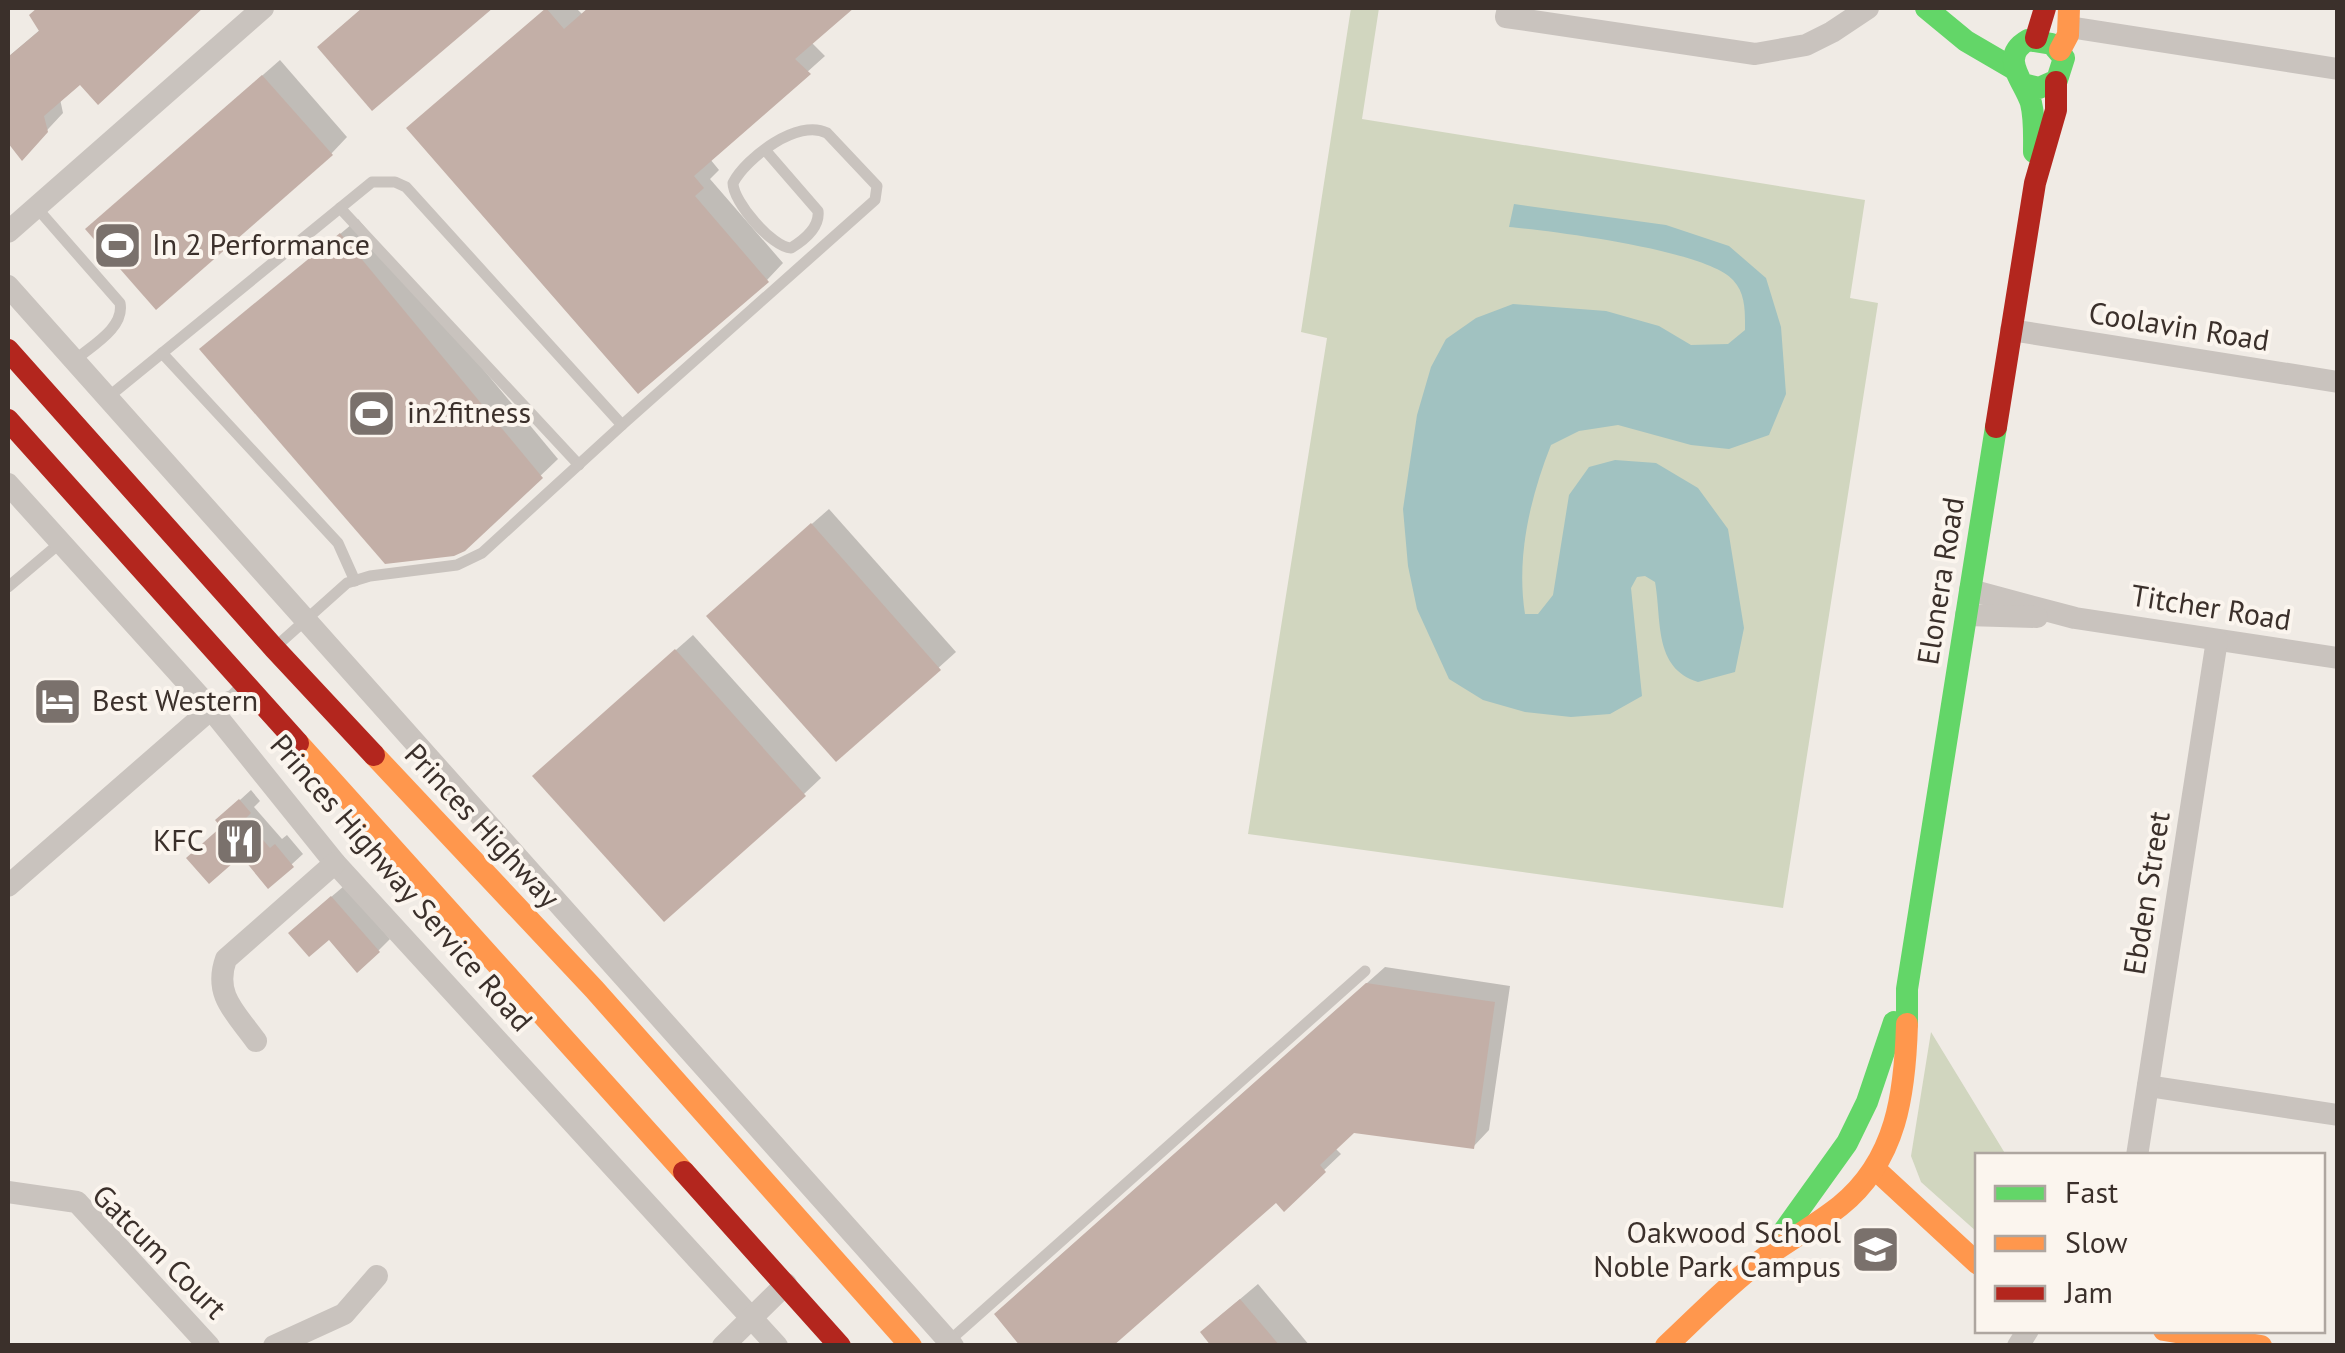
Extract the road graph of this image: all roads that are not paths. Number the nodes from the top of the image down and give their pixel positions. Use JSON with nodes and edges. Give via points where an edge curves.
{"nodes":[{"id":1,"x":263,"y":8,"type":"edge"},
{"id":2,"x":1508,"y":8,"type":"edge"},
{"id":3,"x":1868,"y":8,"type":"edge"},
{"id":4,"x":1926,"y":8,"type":"edge"},
{"id":5,"x":1958,"y":8,"type":"edge"},
{"id":6,"x":2045,"y":8,"type":"edge"},
{"id":7,"x":2069,"y":17,"type":"edge"},
{"id":8,"x":1984,"y":26,"type":"dead end"},
{"id":9,"x":2023,"y":38,"type":"junction"},
{"id":10,"x":2060,"y":50,"type":"junction"},
{"id":11,"x":2338,"y":69,"type":"edge"},
{"id":12,"x":2019,"y":76,"type":"junction"},
{"id":13,"x":2056,"y":82,"type":"junction"},
{"id":14,"x":766,"y":151,"type":"junction"},
{"id":15,"x":2035,"y":182,"type":"junction"},
{"id":16,"x":36,"y":207,"type":"junction"},
{"id":17,"x":340,"y":208,"type":"junction"},
{"id":18,"x":8,"y":232,"type":"edge"},
{"id":19,"x":8,"y":286,"type":"edge"},
{"id":20,"x":2010,"y":330,"type":"junction"},
{"id":21,"x":8,"y":350,"type":"edge"},
{"id":22,"x":162,"y":353,"type":"junction"},
{"id":23,"x":74,"y":361,"type":"junction"},
{"id":24,"x":2338,"y":382,"type":"edge"},
{"id":25,"x":107,"y":398,"type":"junction"},
{"id":26,"x":8,"y":420,"type":"edge"},
{"id":27,"x":622,"y":425,"type":"junction"},
{"id":28,"x":579,"y":465,"type":"junction"},
{"id":29,"x":8,"y":484,"type":"edge"},
{"id":30,"x":60,"y":542,"type":"junction"},
{"id":31,"x":354,"y":580,"type":"junction"},
{"id":32,"x":8,"y":586,"type":"edge"},
{"id":33,"x":1970,"y":590,"type":"junction"},
{"id":34,"x":1966,"y":615,"type":"junction"},
{"id":35,"x":2075,"y":618,"type":"junction"},
{"id":36,"x":304,"y":619,"type":"junction"},
{"id":37,"x":2217,"y":640,"type":"junction"},
{"id":38,"x":274,"y":648,"type":"junction"},
{"id":39,"x":218,"y":656,"type":"junction"},
{"id":40,"x":2338,"y":658,"type":"edge"},
{"id":41,"x":247,"y":688,"type":"junction"},
{"id":42,"x":211,"y":709,"type":"junction"},
{"id":43,"x":335,"y":863,"type":"junction"},
{"id":44,"x":8,"y":886,"type":"edge"},
{"id":45,"x":1365,"y":970,"type":"dead end"},
{"id":46,"x":1907,"y":989,"type":"junction"},
{"id":47,"x":256,"y":1041,"type":"dead end"},
{"id":48,"x":2148,"y":1086,"type":"junction"},
{"id":49,"x":2338,"y":1115,"type":"edge"},
{"id":50,"x":1860,"y":1118,"type":"junction"},
{"id":51,"x":2137,"y":1153,"type":"edge"},
{"id":52,"x":1874,"y":1170,"type":"junction"},
{"id":53,"x":8,"y":1192,"type":"edge"},
{"id":54,"x":1803,"y":1206,"type":"junction"},
{"id":55,"x":1762,"y":1260,"type":"junction"},
{"id":56,"x":1975,"y":1260,"type":"edge"},
{"id":57,"x":376,"y":1276,"type":"dead end"},
{"id":58,"x":786,"y":1284,"type":"junction"},
{"id":59,"x":753,"y":1318,"type":"junction"},
{"id":60,"x":2182,"y":1333,"type":"edge"},
{"id":61,"x":951,"y":1343,"type":"edge"},
{"id":62,"x":209,"y":1346,"type":"edge"},
{"id":63,"x":274,"y":1346,"type":"edge"},
{"id":64,"x":723,"y":1346,"type":"edge"},
{"id":65,"x":777,"y":1346,"type":"edge"},
{"id":66,"x":840,"y":1346,"type":"edge"},
{"id":67,"x":910,"y":1346,"type":"edge"},
{"id":68,"x":1666,"y":1346,"type":"edge"},
{"id":69,"x":2261,"y":1346,"type":"edge"}],
"edges":[{"from":1,"to":16,"type":"street"},
{"from":2,"to":3,"type":"street","via":[[1506,17],[1755,54],[1806,45]]},
{"from":4,"to":12,"type":"main road"},
{"from":5,"to":8,"type":"main road"},
{"from":6,"to":9,"type":"main road"},
{"from":7,"to":10,"type":"main road"},
{"from":7,"to":11,"type":"street"},
{"from":9,"to":10,"type":"main road","via":[[2047,39]]},
{"from":9,"to":12,"type":"main road","via":[[2015,53]]},
{"from":10,"to":13,"type":"main road","via":[[2064,67]]},
{"from":12,"to":13,"type":"main road","via":[[2040,88]]},
{"from":12,"to":15,"type":"main road","name":"Elonera Road","via":[[2033,119]]},
{"from":13,"to":15,"type":"main road","name":"Elonera Road","via":[[2056,110]]},
{"from":14,"to":14,"type":"lane","via":[[737,176],[732,190],[776,245],[790,248],[818,223],[818,211]]},
{"from":14,"to":27,"type":"lane","via":[[795,130],[819,128],[874,182],[876,200]]},
{"from":15,"to":20,"type":"main road","name":"Elonera Road"},
{"from":16,"to":18,"type":"street"},
{"from":16,"to":23,"type":"lane","via":[[122,310],[116,325]]},
{"from":17,"to":22,"type":"lane"},
{"from":17,"to":27,"type":"lane","via":[[372,182],[406,188]]},
{"from":17,"to":28,"type":"lane"},
{"from":19,"to":23,"type":"street"},
{"from":20,"to":24,"type":"street","name":"Coolavin Road"},
{"from":20,"to":33,"type":"main road","name":"Elonera Road"},
{"from":21,"to":38,"type":"main road","name":"Princes Highway"},
{"from":22,"to":25,"type":"lane"},
{"from":22,"to":31,"type":"lane","via":[[338,544]]},
{"from":23,"to":25,"type":"street"},
{"from":25,"to":36,"type":"street"},
{"from":26,"to":39,"type":"main road"},
{"from":27,"to":28,"type":"lane"},
{"from":28,"to":31,"type":"lane","via":[[482,553],[457,565]]},
{"from":29,"to":30,"type":"street","name":"Princes Highway Service Road"},
{"from":30,"to":32,"type":"lane"},
{"from":30,"to":42,"type":"street","name":"Princes Highway Service Road"},
{"from":31,"to":36,"type":"lane"},
{"from":33,"to":34,"type":"main road","name":"Elonera Road"},
{"from":33,"to":35,"type":"street","name":"Titcher Road"},
{"from":34,"to":35,"type":"street","name":"Titcher Road"},
{"from":34,"to":46,"type":"main road","name":"Elonera Road"},
{"from":35,"to":37,"type":"street","name":"Titcher Road"},
{"from":36,"to":38,"type":"lane"},
{"from":36,"to":61,"type":"street"},
{"from":37,"to":40,"type":"street","name":"Titcher Road"},
{"from":37,"to":48,"type":"street","name":"Ebden Street"},
{"from":38,"to":41,"type":"main road"},
{"from":38,"to":67,"type":"main road","name":"Princes Highway","via":[[594,989]]},
{"from":39,"to":41,"type":"main road"},
{"from":39,"to":42,"type":"street"},
{"from":41,"to":42,"type":"street"},
{"from":41,"to":58,"type":"main road"},
{"from":42,"to":43,"type":"street","name":"Princes Highway Service Road"},
{"from":42,"to":44,"type":"street"},
{"from":43,"to":47,"type":"street","via":[[226,959],[220,978],[225,998]]},
{"from":43,"to":59,"type":"street","name":"Princes Highway Service Road"},
{"from":45,"to":61,"type":"lane"},
{"from":46,"to":50,"type":"main road","name":"Elonera Road"},
{"from":46,"to":52,"type":"main road","name":"Elonera Road","via":[[1897,1112]]},
{"from":48,"to":49,"type":"street"},
{"from":48,"to":51,"type":"street","name":"Ebden Street"},
{"from":50,"to":52,"type":"main road"},
{"from":50,"to":54,"type":"main road","name":"Elonera Road"},
{"from":52,"to":54,"type":"main road","via":[[1851,1171]]},
{"from":52,"to":55,"type":"main road","name":"Elonera Road","via":[[1822,1219]]},
{"from":52,"to":56,"type":"main road"},
{"from":53,"to":62,"type":"street","name":"Gatcum Court","via":[[77,1202]]},
{"from":54,"to":55,"type":"main road","name":"Elonera Road"},
{"from":55,"to":68,"type":"main road","name":"Elonera Road"},
{"from":57,"to":63,"type":"street","via":[[344,1314]]},
{"from":58,"to":59,"type":"street"},
{"from":58,"to":66,"type":"main road"},
{"from":59,"to":64,"type":"street"},
{"from":59,"to":65,"type":"street"},
{"from":60,"to":69,"type":"main road"}]}
